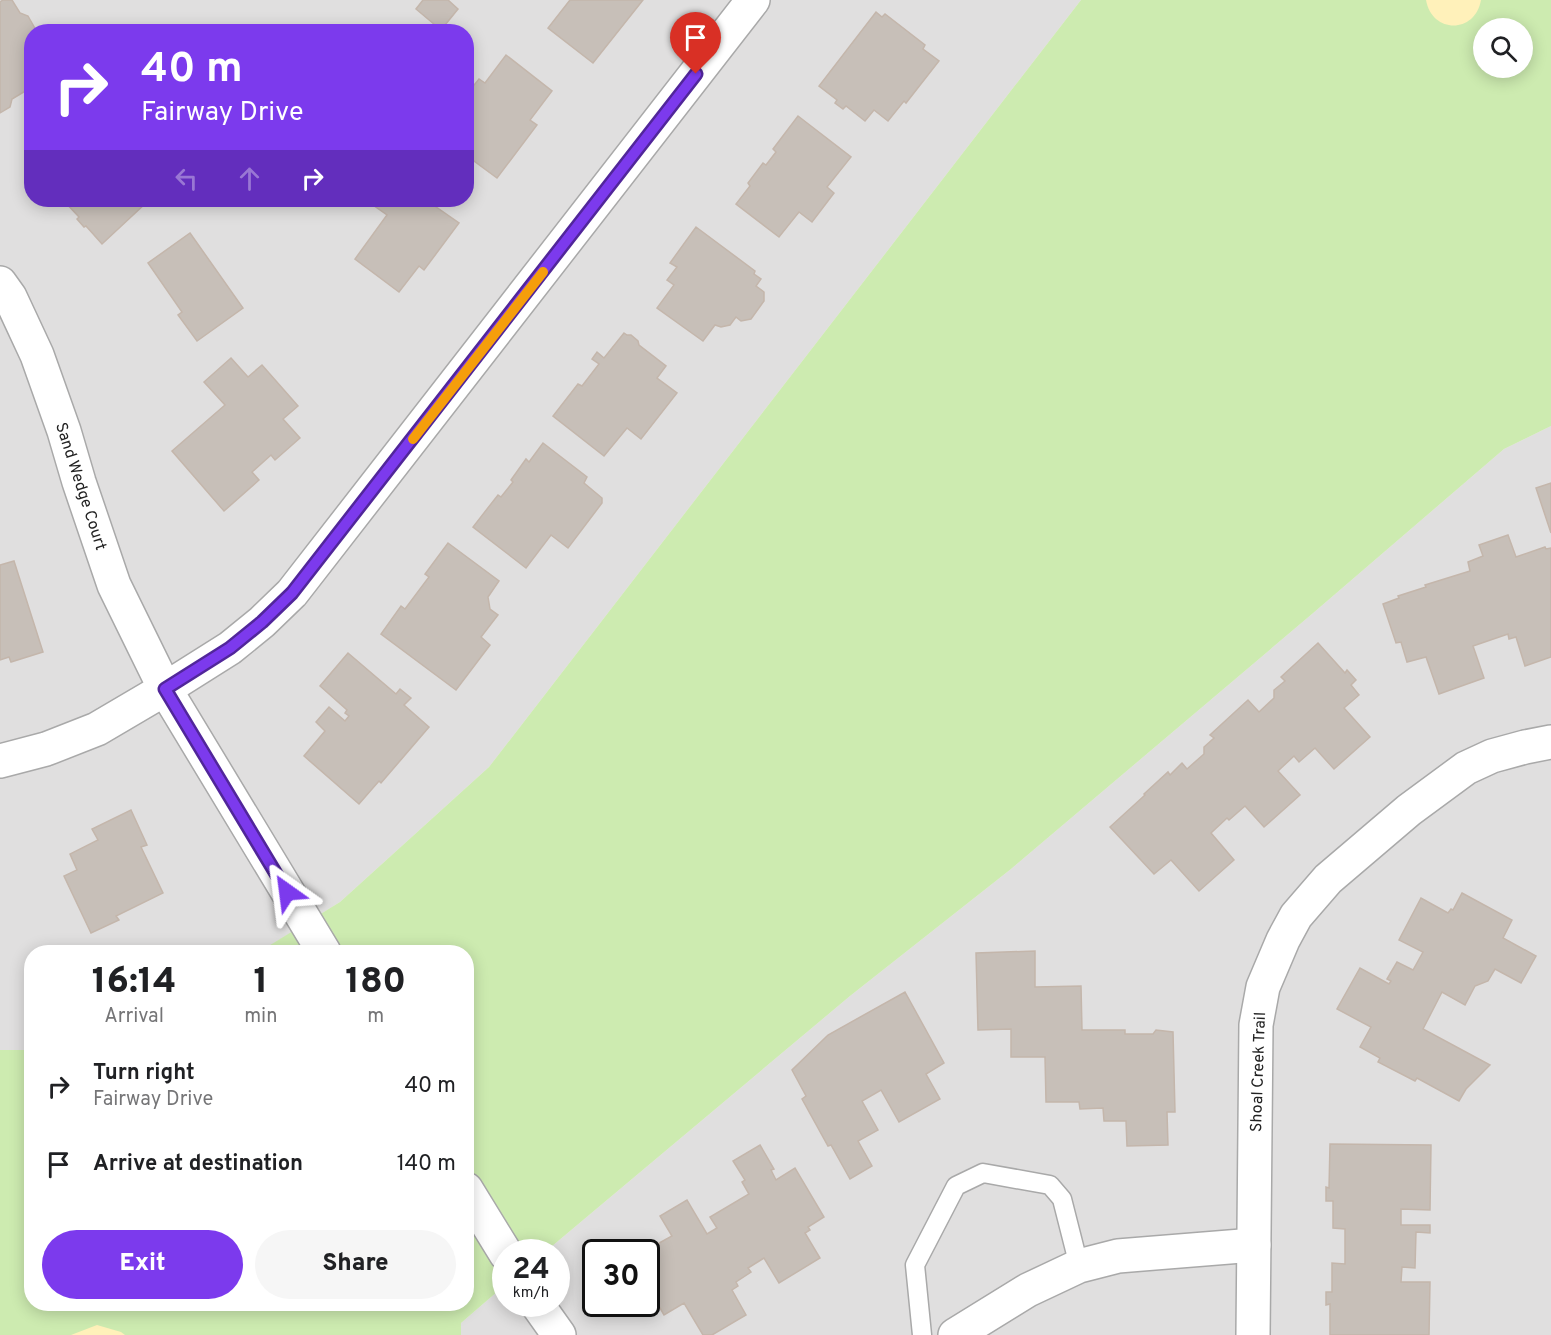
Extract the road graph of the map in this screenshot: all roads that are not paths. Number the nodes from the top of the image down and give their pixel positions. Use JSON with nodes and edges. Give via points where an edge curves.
{"nodes":[{"id":1,"x":753,"y":0,"type":"edge"},
{"id":2,"x":0,"y":283,"type":"edge"},
{"id":3,"x":165,"y":689,"type":"junction"},
{"id":4,"x":1551,"y":742,"type":"edge"},
{"id":5,"x":0,"y":761,"type":"edge"},
{"id":6,"x":320,"y":945,"type":"edge"},
{"id":7,"x":474,"y":1202,"type":"edge"},
{"id":8,"x":497,"y":1239,"type":"edge"},
{"id":9,"x":1254,"y":1245,"type":"junction"},
{"id":10,"x":1079,"y":1266,"type":"junction"},
{"id":11,"x":546,"y":1317,"type":"edge"},
{"id":12,"x":559,"y":1335,"type":"edge"},
{"id":13,"x":922,"y":1335,"type":"edge"},
{"id":14,"x":955,"y":1335,"type":"edge"},
{"id":15,"x":1253,"y":1335,"type":"edge"}],
"edges":[{"from":1,"to":3,"type":"street","via":[[292,593],[230,648]]},
{"from":2,"to":3,"type":"street","name":"Sand Wedge Court","via":[[37,355],[114,585]]},
{"from":3,"to":5,"type":"street","via":[[97,729],[46,749]]},
{"from":3,"to":6,"type":"street","name":"Sand Wedge Court"},
{"from":4,"to":9,"type":"street","name":"Shoal Creek Trail","via":[[1492,756],[1466,768],[1328,879],[1296,916],[1263,987],[1256,1025]]},
{"from":7,"to":8,"type":"street"},
{"from":9,"to":10,"type":"street","via":[[1118,1256]]},
{"from":9,"to":15,"type":"street","name":"Shoal Creek Trail"},
{"from":10,"to":13,"type":"lane","via":[[1062,1199],[1050,1185],[983,1173],[956,1186],[915,1264]]},
{"from":10,"to":14,"type":"street","via":[[1028,1290]]},
{"from":11,"to":12,"type":"street"}]}
